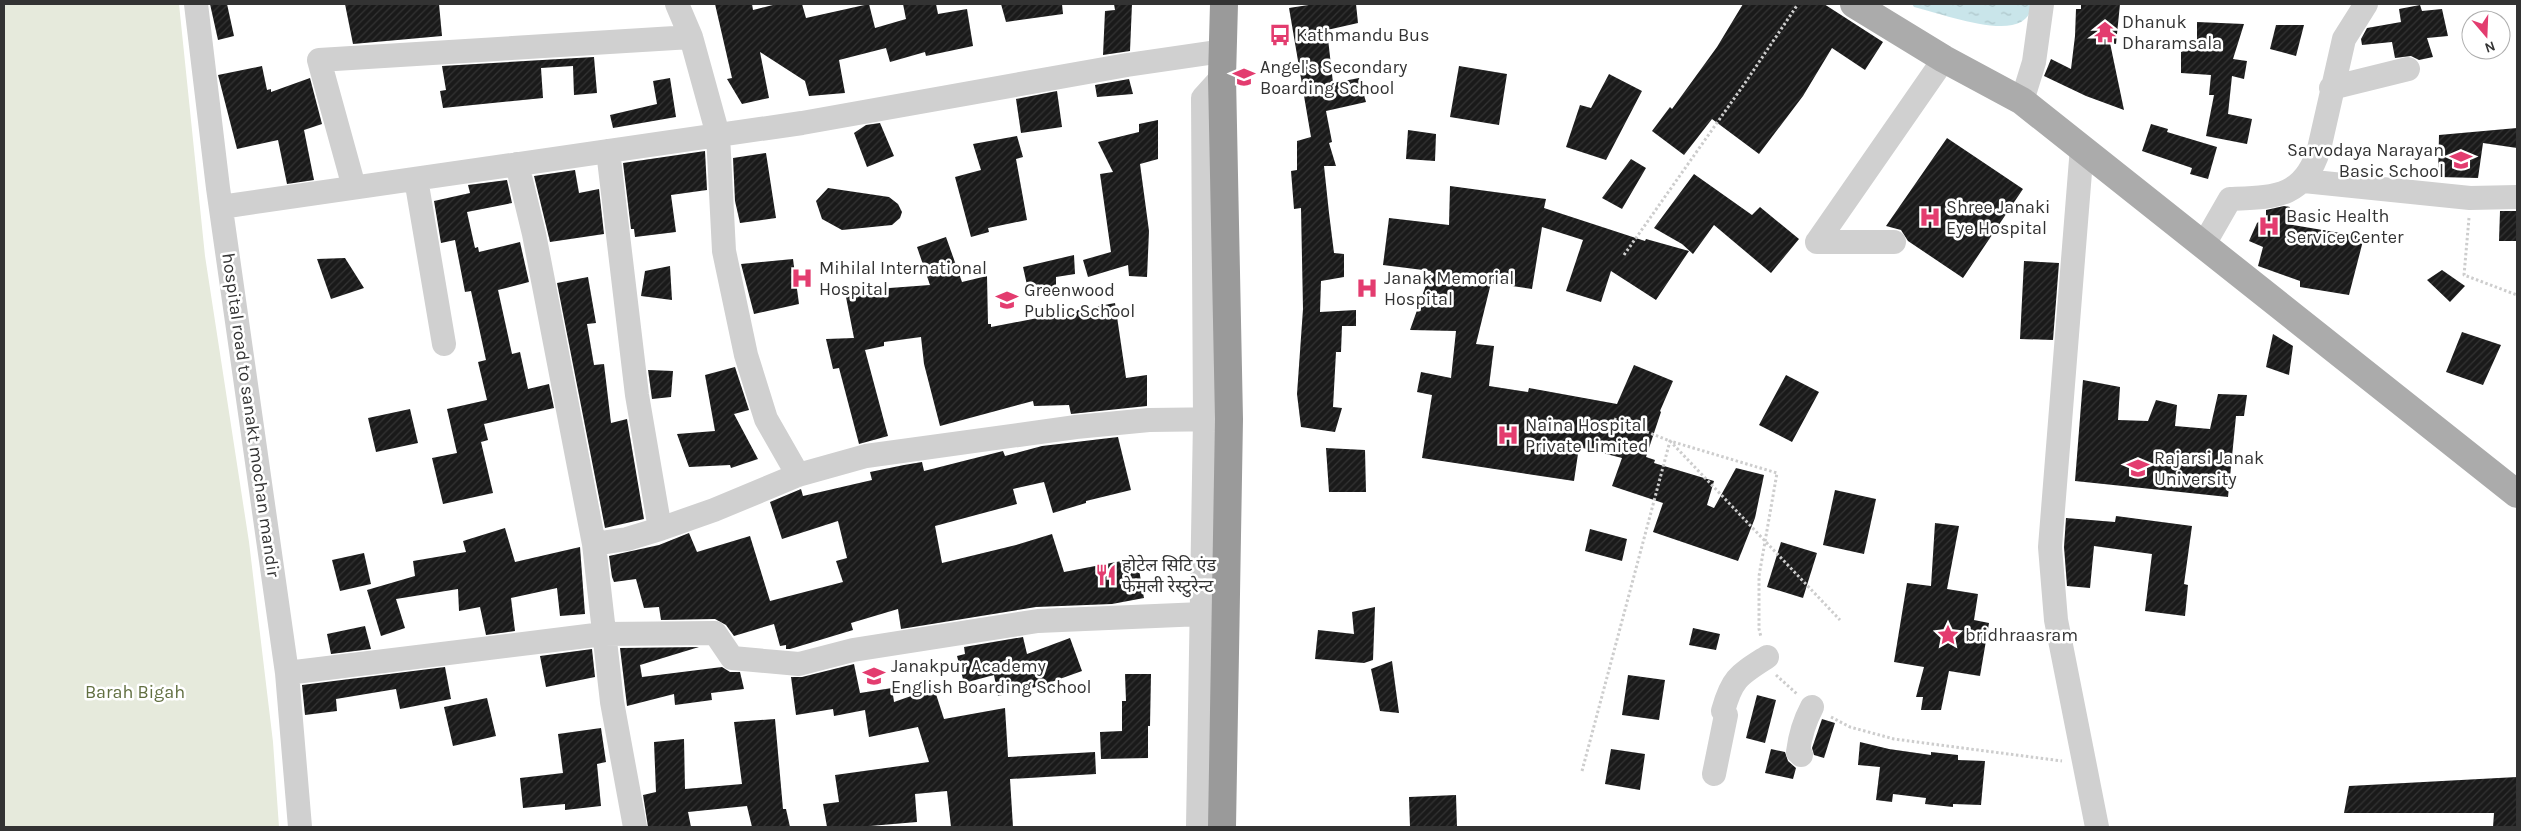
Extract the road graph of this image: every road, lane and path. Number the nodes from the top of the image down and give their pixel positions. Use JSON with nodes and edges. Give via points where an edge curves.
{"nodes":[{"id":1,"x":196,"y":4,"type":"edge"},
{"id":2,"x":677,"y":4,"type":"edge"},
{"id":3,"x":1224,"y":4,"type":"edge"},
{"id":4,"x":1798,"y":4,"type":"edge"},
{"id":5,"x":1854,"y":4,"type":"edge"},
{"id":6,"x":2042,"y":4,"type":"edge"},
{"id":7,"x":2366,"y":4,"type":"edge"},
{"id":8,"x":691,"y":37,"type":"junction"},
{"id":9,"x":1944,"y":58,"type":"junction"},
{"id":10,"x":1223,"y":64,"type":"junction"},
{"id":11,"x":2408,"y":69,"type":"dead end"},
{"id":12,"x":2332,"y":88,"type":"junction"},
{"id":13,"x":2022,"y":101,"type":"junction"},
{"id":14,"x":718,"y":135,"type":"junction"},
{"id":15,"x":2082,"y":147,"type":"junction"},
{"id":16,"x":608,"y":151,"type":"junction"},
{"id":17,"x":517,"y":164,"type":"junction"},
{"id":18,"x":416,"y":179,"type":"junction"},
{"id":19,"x":2304,"y":181,"type":"junction"},
{"id":20,"x":354,"y":188,"type":"junction"},
{"id":21,"x":2517,"y":197,"type":"edge"},
{"id":22,"x":2470,"y":198,"type":"junction"},
{"id":23,"x":221,"y":206,"type":"junction"},
{"id":24,"x":1894,"y":242,"type":"dead end"},
{"id":25,"x":2203,"y":246,"type":"junction"},
{"id":26,"x":1624,"y":255,"type":"dead end"},
{"id":27,"x":2517,"y":295,"type":"edge"},
{"id":28,"x":444,"y":344,"type":"dead end"},
{"id":29,"x":1614,"y":418,"type":"dead end"},
{"id":30,"x":1217,"y":420,"type":"junction"},
{"id":31,"x":1670,"y":441,"type":"junction"},
{"id":32,"x":798,"y":475,"type":"junction"},
{"id":33,"x":2517,"y":494,"type":"edge"},
{"id":34,"x":660,"y":528,"type":"junction"},
{"id":35,"x":594,"y":544,"type":"junction"},
{"id":36,"x":1202,"y":614,"type":"junction"},
{"id":37,"x":1840,"y":620,"type":"dead end"},
{"id":38,"x":603,"y":634,"type":"junction"},
{"id":39,"x":1767,"y":657,"type":"junction"},
{"id":40,"x":287,"y":672,"type":"junction"},
{"id":41,"x":1812,"y":708,"type":"junction"},
{"id":42,"x":1801,"y":755,"type":"dead end"},
{"id":43,"x":2085,"y":764,"type":"junction"},
{"id":44,"x":1582,"y":771,"type":"dead end"},
{"id":45,"x":1714,"y":774,"type":"dead end"},
{"id":46,"x":300,"y":827,"type":"edge"},
{"id":47,"x":635,"y":827,"type":"edge"},
{"id":48,"x":1198,"y":827,"type":"edge"},
{"id":49,"x":1222,"y":827,"type":"edge"},
{"id":50,"x":2097,"y":827,"type":"edge"}],
"edges":[{"from":1,"to":23,"type":"street","name":"hospital road to sanakt mochan mandir"},
{"from":2,"to":8,"type":"street"},
{"from":3,"to":10,"type":"highway"},
{"from":4,"to":26,"type":"path"},
{"from":5,"to":9,"type":"main road"},
{"from":6,"to":13,"type":"street","via":[[2034,62]]},
{"from":7,"to":12,"type":"street","via":[[2344,39]]},
{"from":8,"to":14,"type":"street"},
{"from":8,"to":20,"type":"street","via":[[319,60]]},
{"from":9,"to":13,"type":"main road"},
{"from":9,"to":24,"type":"street","via":[[1817,242]]},
{"from":10,"to":14,"type":"street","via":[[1126,65]]},
{"from":10,"to":30,"type":"highway"},
{"from":11,"to":12,"type":"street"},
{"from":12,"to":19,"type":"street","via":[[2314,166]]},
{"from":13,"to":15,"type":"main road"},
{"from":14,"to":16,"type":"street"},
{"from":14,"to":32,"type":"street","via":[[724,251],[746,355],[766,419]]},
{"from":15,"to":25,"type":"main road"},
{"from":15,"to":43,"type":"street","via":[[2050,547],[2056,620]]},
{"from":16,"to":17,"type":"street"},
{"from":16,"to":34,"type":"street","via":[[637,395]]},
{"from":17,"to":18,"type":"street"},
{"from":17,"to":35,"type":"street","via":[[534,234]]},
{"from":18,"to":20,"type":"street"},
{"from":18,"to":28,"type":"street"},
{"from":19,"to":22,"type":"street"},
{"from":19,"to":25,"type":"street","via":[[2278,195],[2230,199]]},
{"from":20,"to":23,"type":"street"},
{"from":21,"to":22,"type":"street"},
{"from":22,"to":27,"type":"path","via":[[2464,275]]},
{"from":23,"to":40,"type":"street","name":"hospital road to sanakt mochan mandir"},
{"from":25,"to":33,"type":"main road"},
{"from":29,"to":31,"type":"path"},
{"from":30,"to":32,"type":"street","via":[[1149,420],[1066,428],[866,456]]},
{"from":30,"to":36,"type":"street"},
{"from":30,"to":49,"type":"highway"},
{"from":31,"to":37,"type":"path"},
{"from":31,"to":39,"type":"path","via":[[1777,473],[1759,576],[1759,629]]},
{"from":31,"to":44,"type":"path"},
{"from":32,"to":34,"type":"street","via":[[714,510]]},
{"from":34,"to":35,"type":"street","via":[[627,539]]},
{"from":35,"to":38,"type":"street"},
{"from":36,"to":38,"type":"street","via":[[1038,621],[853,650],[799,664],[732,658],[715,633]]},
{"from":36,"to":48,"type":"street"},
{"from":38,"to":40,"type":"street"},
{"from":38,"to":47,"type":"street"},
{"from":39,"to":41,"type":"path","via":[[1778,678]]},
{"from":39,"to":45,"type":"street","via":[[1740,674],[1728,691]]},
{"from":40,"to":46,"type":"street","name":"hospital road to sanakt mochan mandir"},
{"from":41,"to":42,"type":"street","via":[[1800,740],[1798,752]]},
{"from":41,"to":43,"type":"path","via":[[1850,726],[1894,739]]},
{"from":43,"to":50,"type":"street"}]}
